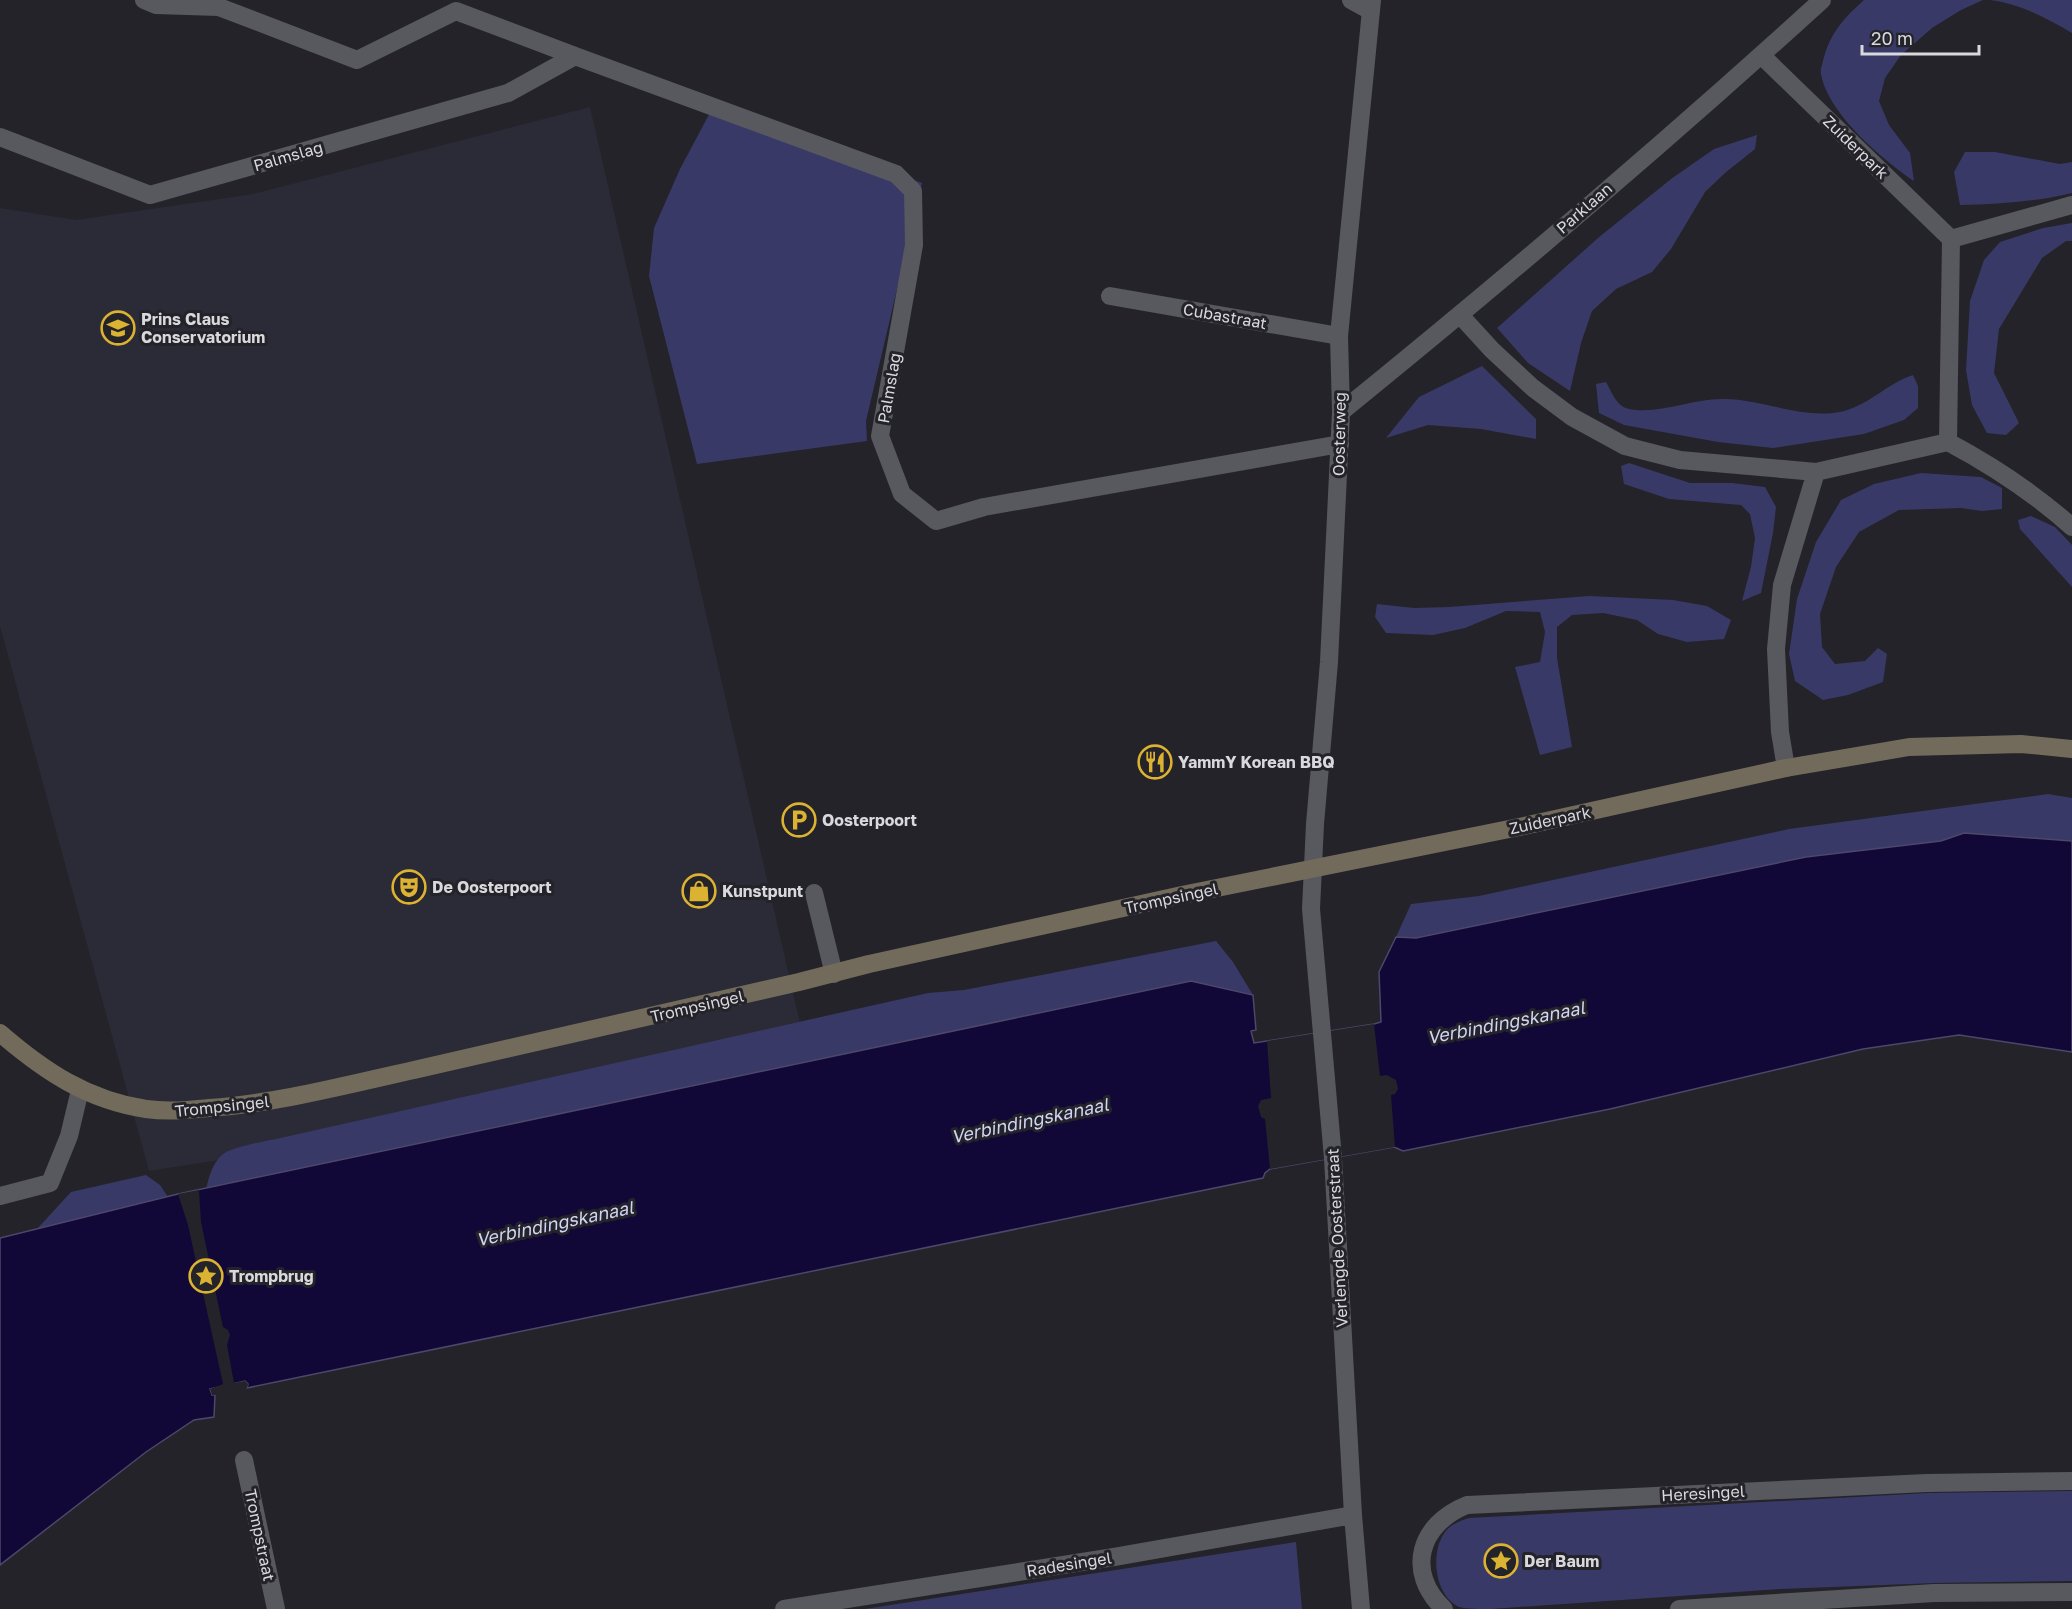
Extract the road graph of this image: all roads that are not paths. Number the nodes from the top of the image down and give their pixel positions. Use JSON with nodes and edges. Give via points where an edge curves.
{"nodes":[{"id":1,"x":1351,"y":0,"type":"edge"},
{"id":2,"x":1822,"y":0,"type":"edge"},
{"id":3,"x":150,"y":2,"type":"edge"},
{"id":4,"x":1371,"y":5,"type":"edge"},
{"id":5,"x":1761,"y":55,"type":"junction"},
{"id":6,"x":575,"y":56,"type":"junction"},
{"id":7,"x":0,"y":136,"type":"edge"},
{"id":8,"x":2072,"y":205,"type":"edge"},
{"id":9,"x":1951,"y":239,"type":"junction"},
{"id":10,"x":1110,"y":296,"type":"dead end"},
{"id":11,"x":1460,"y":315,"type":"junction"},
{"id":12,"x":1340,"y":336,"type":"junction"},
{"id":13,"x":1341,"y":412,"type":"junction"},
{"id":14,"x":1948,"y":442,"type":"junction"},
{"id":15,"x":1340,"y":444,"type":"junction"},
{"id":16,"x":1816,"y":472,"type":"junction"},
{"id":17,"x":2072,"y":527,"type":"edge"},
{"id":18,"x":2072,"y":749,"type":"edge"},
{"id":19,"x":1786,"y":768,"type":"junction"},
{"id":20,"x":1312,"y":868,"type":"junction"},
{"id":21,"x":814,"y":893,"type":"dead end"},
{"id":22,"x":834,"y":974,"type":"junction"},
{"id":23,"x":0,"y":1033,"type":"edge"},
{"id":24,"x":80,"y":1090,"type":"junction"},
{"id":25,"x":0,"y":1196,"type":"edge"},
{"id":26,"x":244,"y":1460,"type":"dead end"},
{"id":27,"x":2072,"y":1481,"type":"edge"},
{"id":28,"x":1353,"y":1515,"type":"junction"},
{"id":29,"x":2072,"y":1592,"type":"edge"},
{"id":30,"x":276,"y":1609,"type":"edge"},
{"id":31,"x":784,"y":1609,"type":"edge"},
{"id":32,"x":1361,"y":1609,"type":"edge"},
{"id":33,"x":1444,"y":1609,"type":"edge"},
{"id":34,"x":1679,"y":1609,"type":"edge"}],
"edges":[{"from":1,"to":4,"type":"street"},
{"from":2,"to":5,"type":"street","name":"Parklaan"},
{"from":3,"to":6,"type":"street","name":"Palmslag","via":[[219,7],[357,60],[456,11]]},
{"from":4,"to":12,"type":"street","name":"Oosterweg"},
{"from":5,"to":9,"type":"street","name":"Zuiderpark"},
{"from":5,"to":11,"type":"street","name":"Parklaan"},
{"from":6,"to":7,"type":"street","name":"Palmslag","via":[[508,93],[150,195]]},
{"from":6,"to":15,"type":"street","name":"Palmslag","via":[[896,174],[913,191],[914,245],[880,436],[902,494],[936,521],[984,507]]},
{"from":8,"to":9,"type":"street"},
{"from":9,"to":14,"type":"street"},
{"from":10,"to":12,"type":"street","name":"Cubastraat"},
{"from":11,"to":13,"type":"street","name":"Parklaan"},
{"from":11,"to":16,"type":"street","via":[[1533,388],[1572,417],[1625,446],[1680,460]]},
{"from":12,"to":13,"type":"street","name":"Oosterweg"},
{"from":13,"to":15,"type":"street","name":"Oosterweg"},
{"from":14,"to":16,"type":"street"},
{"from":14,"to":17,"type":"street","via":[[2045,502]]},
{"from":15,"to":20,"type":"street","name":"Oosterweg","via":[[1329,662]]},
{"from":16,"to":19,"type":"street","via":[[1782,585],[1776,649]]},
{"from":18,"to":19,"type":"main road","name":"Zuiderpark","via":[[2021,744],[1909,747]]},
{"from":19,"to":20,"type":"main road","name":"Zuiderpark"},
{"from":20,"to":22,"type":"main road","name":"Trompsingel"},
{"from":20,"to":28,"type":"street","name":"Verlengde Oosterstraat","via":[[1311,909],[1333,1158]]},
{"from":21,"to":22,"type":"street"},
{"from":22,"to":24,"type":"main road","name":"Trompsingel","via":[[251,1105],[168,1112],[125,1106]]},
{"from":23,"to":24,"type":"main road","name":"Trompsingel"},
{"from":24,"to":25,"type":"street","via":[[69,1136],[50,1183]]},
{"from":26,"to":30,"type":"street","name":"Trompstraat"},
{"from":27,"to":33,"type":"street","name":"Heresingel","via":[[1916,1484],[1467,1505],[1438,1522],[1423,1551],[1425,1584]]},
{"from":28,"to":31,"type":"street","name":"Radesingel"},
{"from":28,"to":32,"type":"street","name":"Verlengde Oosterstraat"},
{"from":29,"to":34,"type":"street","via":[[1934,1593]]}]}
